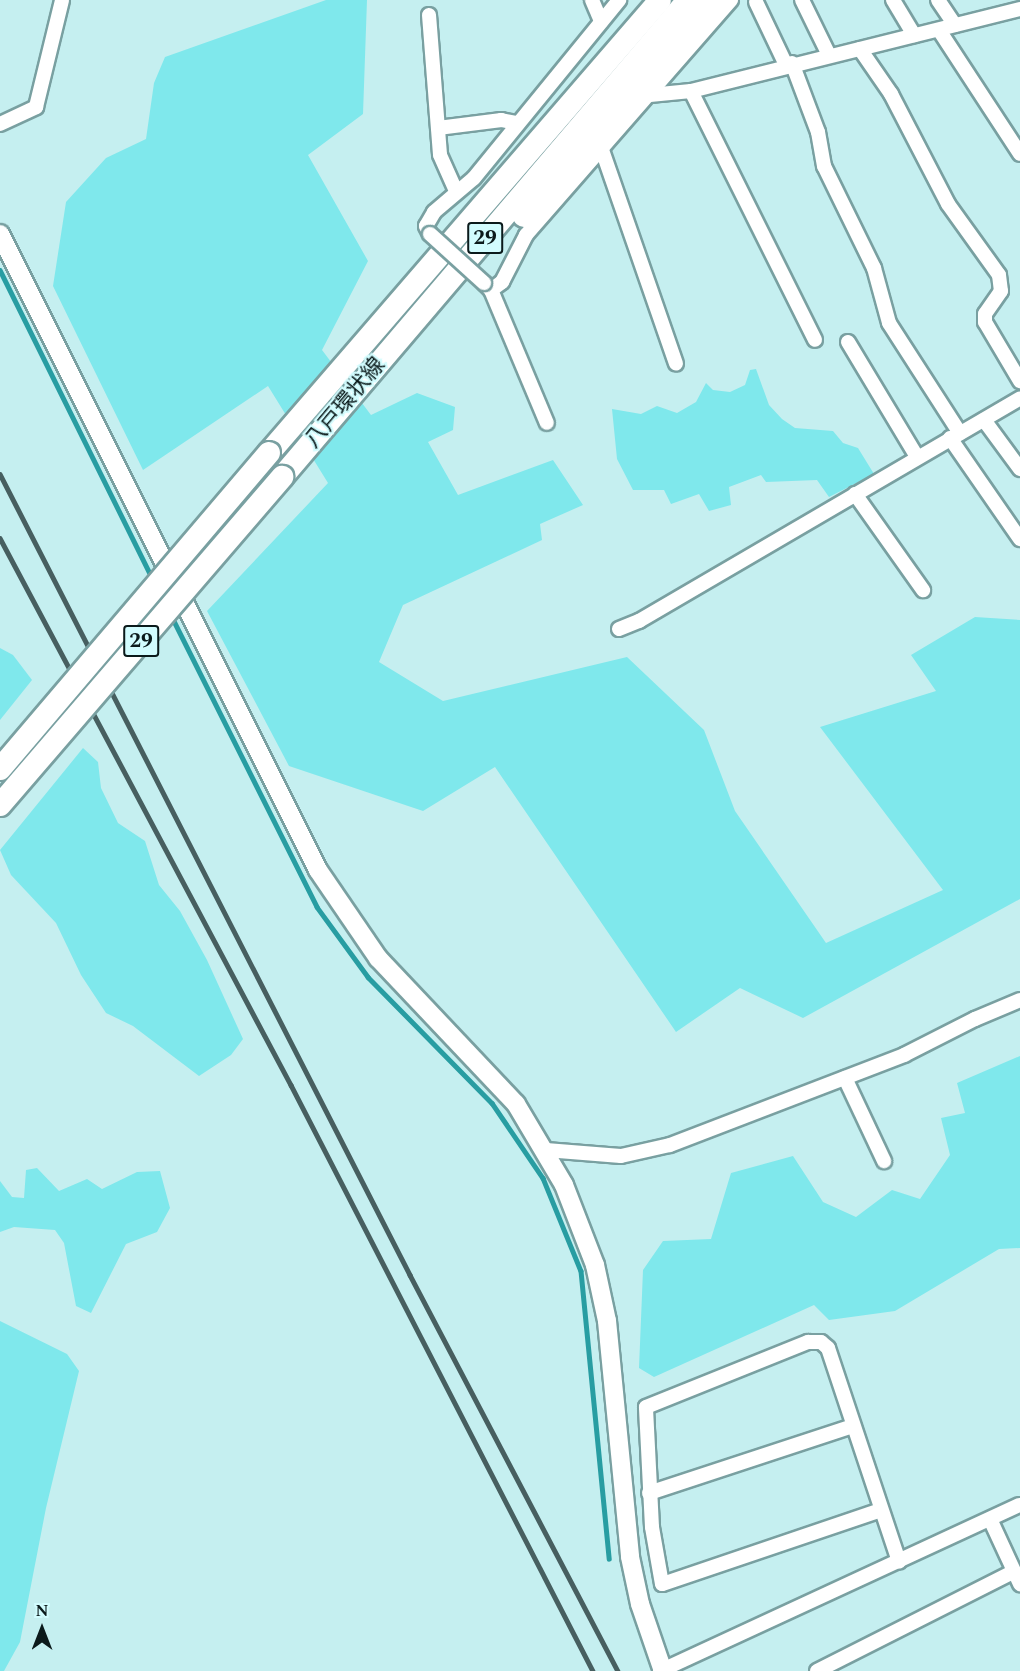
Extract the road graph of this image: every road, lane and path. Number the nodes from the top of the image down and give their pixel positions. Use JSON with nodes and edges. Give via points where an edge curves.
{"nodes":[{"id":1,"x":63,"y":0,"type":"edge"},
{"id":2,"x":592,"y":0,"type":"edge"},
{"id":3,"x":619,"y":0,"type":"edge"},
{"id":4,"x":643,"y":0,"type":"edge"},
{"id":5,"x":660,"y":0,"type":"edge"},
{"id":6,"x":688,"y":0,"type":"edge"},
{"id":7,"x":712,"y":0,"type":"edge"},
{"id":8,"x":731,"y":0,"type":"edge"},
{"id":9,"x":802,"y":0,"type":"edge"},
{"id":10,"x":893,"y":0,"type":"edge"},
{"id":11,"x":938,"y":0,"type":"edge"},
{"id":12,"x":756,"y":2,"type":"dead end"},
{"id":13,"x":1020,"y":9,"type":"edge"},
{"id":14,"x":429,"y":15,"type":"dead end"},
{"id":15,"x":601,"y":21,"type":"junction"},
{"id":16,"x":955,"y":24,"type":"junction"},
{"id":17,"x":939,"y":30,"type":"junction"},
{"id":18,"x":915,"y":35,"type":"junction"},
{"id":19,"x":860,"y":49,"type":"junction"},
{"id":20,"x":829,"y":55,"type":"junction"},
{"id":21,"x":789,"y":64,"type":"junction"},
{"id":22,"x":691,"y":91,"type":"junction"},
{"id":23,"x":650,"y":95,"type":"junction"},
{"id":24,"x":516,"y":123,"type":"junction"},
{"id":25,"x":0,"y":124,"type":"edge"},
{"id":26,"x":438,"y":128,"type":"junction"},
{"id":27,"x":602,"y":150,"type":"junction"},
{"id":28,"x":1020,"y":154,"type":"edge"},
{"id":29,"x":456,"y":190,"type":"junction"},
{"id":30,"x":0,"y":234,"type":"edge"},
{"id":31,"x":487,"y":286,"type":"junction"},
{"id":32,"x":815,"y":340,"type":"dead end"},
{"id":33,"x":848,"y":342,"type":"dead end"},
{"id":34,"x":354,"y":356,"type":"junction"},
{"id":35,"x":676,"y":364,"type":"dead end"},
{"id":36,"x":1020,"y":381,"type":"edge"},
{"id":37,"x":350,"y":397,"type":"junction"},
{"id":38,"x":1020,"y":398,"type":"edge"},
{"id":39,"x":984,"y":420,"type":"junction"},
{"id":40,"x":547,"y":423,"type":"dead end"},
{"id":41,"x":955,"y":435,"type":"junction"},
{"id":42,"x":917,"y":457,"type":"junction"},
{"id":43,"x":1020,"y":469,"type":"edge"},
{"id":44,"x":855,"y":494,"type":"junction"},
{"id":45,"x":1020,"y":539,"type":"edge"},
{"id":46,"x":923,"y":590,"type":"dead end"},
{"id":47,"x":619,"y":629,"type":"dead end"},
{"id":48,"x":0,"y":770,"type":"edge"},
{"id":49,"x":0,"y":805,"type":"edge"},
{"id":50,"x":1020,"y":1000,"type":"edge"},
{"id":51,"x":844,"y":1078,"type":"junction"},
{"id":52,"x":546,"y":1150,"type":"junction"},
{"id":53,"x":884,"y":1161,"type":"dead end"},
{"id":54,"x":853,"y":1426,"type":"junction"},
{"id":55,"x":649,"y":1493,"type":"junction"},
{"id":56,"x":1020,"y":1505,"type":"edge"},
{"id":57,"x":881,"y":1510,"type":"junction"},
{"id":58,"x":990,"y":1520,"type":"junction"},
{"id":59,"x":899,"y":1562,"type":"junction"},
{"id":60,"x":1016,"y":1578,"type":"edge"},
{"id":61,"x":662,"y":1671,"type":"edge"},
{"id":62,"x":817,"y":1671,"type":"edge"}],
"edges":[{"from":1,"to":25,"type":"street","via":[[36,107]]},
{"from":2,"to":15,"type":"street"},
{"from":3,"to":15,"type":"street"},
{"from":4,"to":34,"type":"main road","number":"29","via":[[458,220]]},
{"from":5,"to":34,"type":"main road","name":"八戸環状線","number":"29"},
{"from":6,"to":37,"type":"main road","name":"八戸環状線","number":"29"},
{"from":7,"to":37,"type":"main road","number":"29","via":[[492,254]]},
{"from":8,"to":23,"type":"street"},
{"from":9,"to":20,"type":"street"},
{"from":10,"to":18,"type":"street"},
{"from":11,"to":16,"type":"street"},
{"from":12,"to":21,"type":"street"},
{"from":13,"to":16,"type":"street"},
{"from":14,"to":26,"type":"street"},
{"from":15,"to":24,"type":"street"},
{"from":16,"to":17,"type":"street"},
{"from":17,"to":18,"type":"street"},
{"from":17,"to":28,"type":"street"},
{"from":18,"to":19,"type":"street"},
{"from":19,"to":20,"type":"street"},
{"from":19,"to":36,"type":"street","via":[[891,94],[948,204],[999,275],[1001,291],[985,314],[985,322]]},
{"from":20,"to":21,"type":"street"},
{"from":21,"to":22,"type":"street"},
{"from":21,"to":41,"type":"street","via":[[818,132],[824,166],[874,268],[889,323]]},
{"from":22,"to":23,"type":"street"},
{"from":22,"to":32,"type":"street"},
{"from":23,"to":27,"type":"street"},
{"from":24,"to":26,"type":"street","via":[[501,120]]},
{"from":24,"to":29,"type":"street","via":[[474,178]]},
{"from":26,"to":29,"type":"street","via":[[445,172]]},
{"from":27,"to":31,"type":"street","via":[[526,235],[502,282]]},
{"from":27,"to":35,"type":"street"},
{"from":29,"to":31,"type":"street","bridge":true,"via":[[426,226]]},
{"from":30,"to":52,"type":"street","via":[[318,870],[378,958],[516,1104]]},
{"from":31,"to":40,"type":"street"},
{"from":33,"to":42,"type":"street"},
{"from":34,"to":48,"type":"main road","name":"八戸環状線","number":"29","bridge":true},
{"from":37,"to":49,"type":"main road","name":"八戸環状線","number":"29","bridge":true},
{"from":38,"to":39,"type":"street"},
{"from":39,"to":41,"type":"street"},
{"from":39,"to":43,"type":"street"},
{"from":41,"to":42,"type":"street"},
{"from":41,"to":45,"type":"street"},
{"from":42,"to":44,"type":"street"},
{"from":44,"to":46,"type":"street"},
{"from":44,"to":47,"type":"street"},
{"from":50,"to":51,"type":"street","via":[[975,1018],[904,1055]]},
{"from":51,"to":52,"type":"street","via":[[670,1145],[621,1156]]},
{"from":51,"to":53,"type":"street"},
{"from":52,"to":61,"type":"street","via":[[581,1223],[595,1265],[607,1321],[630,1557],[640,1604]]},
{"from":54,"to":55,"type":"street"},
{"from":54,"to":55,"type":"street","via":[[828,1348],[821,1342],[808,1342],[646,1407]]},
{"from":54,"to":57,"type":"street"},
{"from":55,"to":57,"type":"street","via":[[662,1584]]},
{"from":56,"to":58,"type":"street"},
{"from":57,"to":59,"type":"street"},
{"from":58,"to":59,"type":"street"},
{"from":58,"to":60,"type":"street"},
{"from":59,"to":61,"type":"street"},
{"from":60,"to":62,"type":"street"}]}
